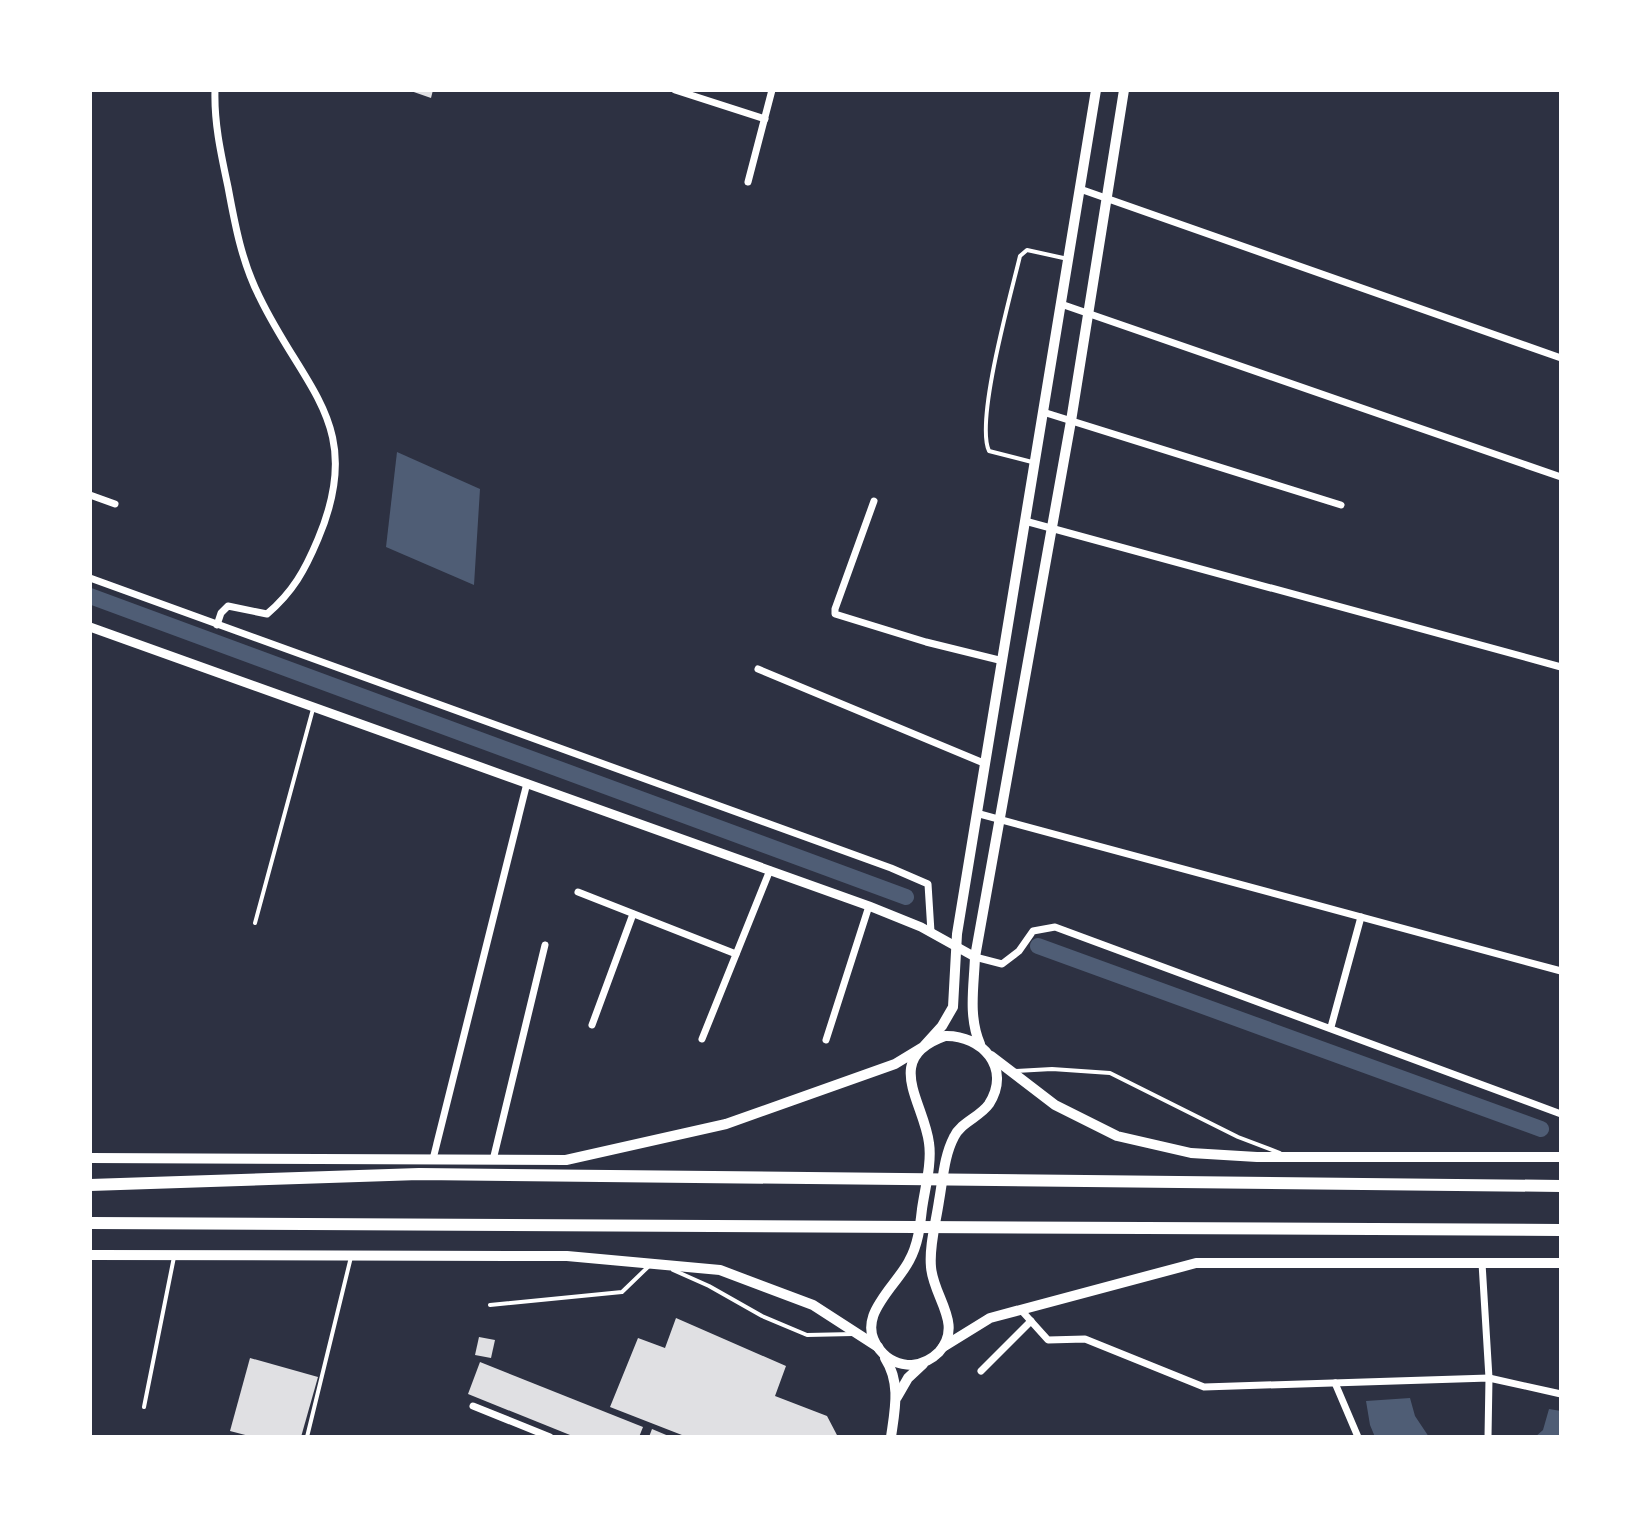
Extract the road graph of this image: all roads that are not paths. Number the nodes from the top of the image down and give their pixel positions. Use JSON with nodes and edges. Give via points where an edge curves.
{"nodes":[{"id":1,"x":215,"y":90,"type":"edge"},
{"id":2,"x":675,"y":90,"type":"edge"},
{"id":3,"x":772,"y":90,"type":"edge"},
{"id":4,"x":1096,"y":90,"type":"edge"},
{"id":5,"x":1124,"y":90,"type":"edge"},
{"id":6,"x":765,"y":119,"type":"junction"},
{"id":7,"x":748,"y":182,"type":"dead end"},
{"id":8,"x":1080,"y":189,"type":"junction"},
{"id":9,"x":1106,"y":198,"type":"junction"},
{"id":10,"x":1068,"y":259,"type":"junction"},
{"id":11,"x":1061,"y":304,"type":"junction"},
{"id":12,"x":1089,"y":314,"type":"junction"},
{"id":13,"x":1561,"y":358,"type":"edge"},
{"id":14,"x":1043,"y":412,"type":"junction"},
{"id":15,"x":1071,"y":421,"type":"junction"},
{"id":16,"x":1034,"y":462,"type":"junction"},
{"id":17,"x":1561,"y":477,"type":"edge"},
{"id":18,"x":90,"y":495,"type":"edge"},
{"id":19,"x":874,"y":501,"type":"dead end"},
{"id":20,"x":115,"y":504,"type":"dead end"},
{"id":21,"x":1341,"y":505,"type":"dead end"},
{"id":22,"x":1025,"y":521,"type":"junction"},
{"id":23,"x":1051,"y":528,"type":"junction"},
{"id":24,"x":90,"y":578,"type":"edge"},
{"id":25,"x":217,"y":625,"type":"junction"},
{"id":26,"x":90,"y":627,"type":"edge"},
{"id":27,"x":1003,"y":661,"type":"junction"},
{"id":28,"x":1561,"y":667,"type":"edge"},
{"id":29,"x":758,"y":669,"type":"dead end"},
{"id":30,"x":313,"y":707,"type":"junction"},
{"id":31,"x":986,"y":764,"type":"junction"},
{"id":32,"x":527,"y":783,"type":"junction"},
{"id":33,"x":976,"y":813,"type":"junction"},
{"id":34,"x":999,"y":819,"type":"junction"},
{"id":35,"x":770,"y":870,"type":"junction"},
{"id":36,"x":578,"y":892,"type":"dead end"},
{"id":37,"x":869,"y":906,"type":"junction"},
{"id":38,"x":633,"y":914,"type":"junction"},
{"id":39,"x":1361,"y":917,"type":"junction"},
{"id":40,"x":255,"y":923,"type":"dead end"},
{"id":41,"x":931,"y":932,"type":"junction"},
{"id":42,"x":545,"y":945,"type":"dead end"},
{"id":43,"x":956,"y":947,"type":"junction"},
{"id":44,"x":736,"y":954,"type":"junction"},
{"id":45,"x":975,"y":957,"type":"junction"},
{"id":46,"x":1561,"y":971,"type":"edge"},
{"id":47,"x":592,"y":1025,"type":"dead end"},
{"id":48,"x":1331,"y":1027,"type":"junction"},
{"id":49,"x":702,"y":1039,"type":"dead end"},
{"id":50,"x":826,"y":1040,"type":"dead end"},
{"id":51,"x":923,"y":1047,"type":"junction"},
{"id":52,"x":983,"y":1048,"type":"junction"},
{"id":53,"x":1008,"y":1071,"type":"junction"},
{"id":54,"x":1561,"y":1114,"type":"edge"},
{"id":55,"x":1291,"y":1157,"type":"junction"},
{"id":56,"x":1561,"y":1157,"type":"edge"},
{"id":57,"x":90,"y":1158,"type":"edge"},
{"id":58,"x":433,"y":1159,"type":"junction"},
{"id":59,"x":493,"y":1160,"type":"junction"},
{"id":60,"x":90,"y":1185,"type":"edge"},
{"id":61,"x":1561,"y":1186,"type":"edge"},
{"id":62,"x":90,"y":1223,"type":"edge"},
{"id":63,"x":1561,"y":1230,"type":"edge"},
{"id":64,"x":90,"y":1255,"type":"edge"},
{"id":65,"x":174,"y":1255,"type":"junction"},
{"id":66,"x":352,"y":1255,"type":"junction"},
{"id":67,"x":1482,"y":1263,"type":"junction"},
{"id":68,"x":1561,"y":1263,"type":"edge"},
{"id":69,"x":656,"y":1264,"type":"junction"},
{"id":70,"x":490,"y":1305,"type":"dead end"},
{"id":71,"x":1021,"y":1310,"type":"junction"},
{"id":72,"x":1031,"y":1321,"type":"junction"},
{"id":73,"x":859,"y":1334,"type":"junction"},
{"id":74,"x":943,"y":1347,"type":"junction"},
{"id":75,"x":880,"y":1350,"type":"junction"},
{"id":76,"x":926,"y":1362,"type":"junction"},
{"id":77,"x":981,"y":1371,"type":"dead end"},
{"id":78,"x":1489,"y":1378,"type":"junction"},
{"id":79,"x":1335,"y":1383,"type":"junction"},
{"id":80,"x":1561,"y":1394,"type":"edge"},
{"id":81,"x":897,"y":1397,"type":"junction"},
{"id":82,"x":473,"y":1406,"type":"dead end"},
{"id":83,"x":144,"y":1407,"type":"dead end"},
{"id":84,"x":307,"y":1437,"type":"edge"},
{"id":85,"x":550,"y":1437,"type":"edge"},
{"id":86,"x":891,"y":1437,"type":"edge"},
{"id":87,"x":1358,"y":1437,"type":"edge"},
{"id":88,"x":1488,"y":1437,"type":"edge"}],
"edges":[{"from":1,"to":25,"type":"street","via":[[214,115],[239,244],[259,298],[324,406],[337,471],[329,513],[287,598],[267,614],[228,606]]},
{"from":2,"to":6,"type":"street"},
{"from":3,"to":6,"type":"street"},
{"from":4,"to":8,"type":"main road"},
{"from":5,"to":9,"type":"main road"},
{"from":6,"to":7,"type":"street"},
{"from":8,"to":9,"type":"street"},
{"from":8,"to":10,"type":"main road"},
{"from":9,"to":12,"type":"main road"},
{"from":9,"to":13,"type":"street"},
{"from":10,"to":11,"type":"main road"},
{"from":10,"to":16,"type":"lane","via":[[1027,250],[1020,256],[987,404],[989,451]]},
{"from":11,"to":12,"type":"street"},
{"from":11,"to":14,"type":"main road"},
{"from":12,"to":15,"type":"main road"},
{"from":12,"to":17,"type":"street"},
{"from":14,"to":15,"type":"street"},
{"from":14,"to":16,"type":"main road"},
{"from":15,"to":21,"type":"street"},
{"from":15,"to":23,"type":"main road"},
{"from":16,"to":22,"type":"main road"},
{"from":18,"to":20,"type":"street"},
{"from":19,"to":27,"type":"street","via":[[835,614]]},
{"from":22,"to":23,"type":"street"},
{"from":22,"to":27,"type":"main road"},
{"from":23,"to":28,"type":"street"},
{"from":23,"to":34,"type":"main road"},
{"from":24,"to":25,"type":"street"},
{"from":25,"to":41,"type":"street","via":[[891,868],[928,884]]},
{"from":26,"to":30,"type":"street"},
{"from":27,"to":31,"type":"main road"},
{"from":29,"to":31,"type":"street"},
{"from":30,"to":32,"type":"street"},
{"from":30,"to":40,"type":"lane"},
{"from":31,"to":33,"type":"main road"},
{"from":32,"to":35,"type":"street"},
{"from":32,"to":58,"type":"street"},
{"from":33,"to":34,"type":"street"},
{"from":33,"to":43,"type":"main road"},
{"from":34,"to":39,"type":"street"},
{"from":34,"to":45,"type":"main road"},
{"from":35,"to":37,"type":"street"},
{"from":35,"to":44,"type":"street"},
{"from":36,"to":38,"type":"street"},
{"from":37,"to":41,"type":"street"},
{"from":37,"to":50,"type":"street"},
{"from":38,"to":44,"type":"street"},
{"from":38,"to":47,"type":"street"},
{"from":39,"to":46,"type":"street"},
{"from":39,"to":48,"type":"street"},
{"from":41,"to":43,"type":"street"},
{"from":42,"to":59,"type":"street"},
{"from":43,"to":45,"type":"street"},
{"from":43,"to":51,"type":"main road","via":[[953,1007]]},
{"from":44,"to":49,"type":"street"},
{"from":45,"to":48,"type":"street","via":[[1002,964],[1033,931],[1055,927]]},
{"from":45,"to":52,"type":"main road","via":[[972,1013]]},
{"from":48,"to":54,"type":"street"},
{"from":51,"to":52,"type":"main road","via":[[958,1036]]},
{"from":51,"to":59,"type":"main road","via":[[895,1064],[726,1124],[566,1160]]},
{"from":51,"to":75,"type":"main road","via":[[910,1079],[930,1147],[919,1237],[899,1279],[876,1307],[871,1328]]},
{"from":52,"to":53,"type":"main road"},
{"from":52,"to":74,"type":"main road","via":[[996,1074],[995,1089],[983,1111],[956,1133],[947,1153],[935,1226],[931,1266],[949,1325]]},
{"from":53,"to":55,"type":"lane","via":[[1110,1073],[1238,1137]]},
{"from":53,"to":55,"type":"main road","via":[[1055,1105],[1117,1136],[1191,1153]]},
{"from":55,"to":56,"type":"main road"},
{"from":57,"to":58,"type":"main road"},
{"from":58,"to":59,"type":"main road"},
{"from":60,"to":61,"type":"highway","via":[[419,1174]]},
{"from":62,"to":63,"type":"highway"},
{"from":64,"to":65,"type":"main road"},
{"from":65,"to":66,"type":"main road"},
{"from":65,"to":83,"type":"lane"},
{"from":66,"to":69,"type":"main road","via":[[567,1256]]},
{"from":66,"to":84,"type":"lane"},
{"from":67,"to":68,"type":"main road"},
{"from":67,"to":71,"type":"main road","via":[[1196,1263]]},
{"from":67,"to":78,"type":"street"},
{"from":69,"to":70,"type":"lane","via":[[622,1292]]},
{"from":69,"to":73,"type":"main road","via":[[720,1270],[813,1305]]},
{"from":69,"to":73,"type":"lane","via":[[807,1335]]},
{"from":71,"to":72,"type":"street"},
{"from":71,"to":74,"type":"main road","via":[[990,1318]]},
{"from":72,"to":77,"type":"street"},
{"from":72,"to":79,"type":"street","via":[[1048,1340],[1085,1339],[1204,1387]]},
{"from":73,"to":75,"type":"main road"},
{"from":74,"to":76,"type":"main road"},
{"from":75,"to":76,"type":"main road","via":[[901,1364]]},
{"from":75,"to":81,"type":"main road"},
{"from":76,"to":81,"type":"main road"},
{"from":78,"to":79,"type":"street"},
{"from":78,"to":80,"type":"street"},
{"from":78,"to":88,"type":"street"},
{"from":79,"to":87,"type":"street"},
{"from":81,"to":86,"type":"main road"},
{"from":82,"to":85,"type":"street"}]}
